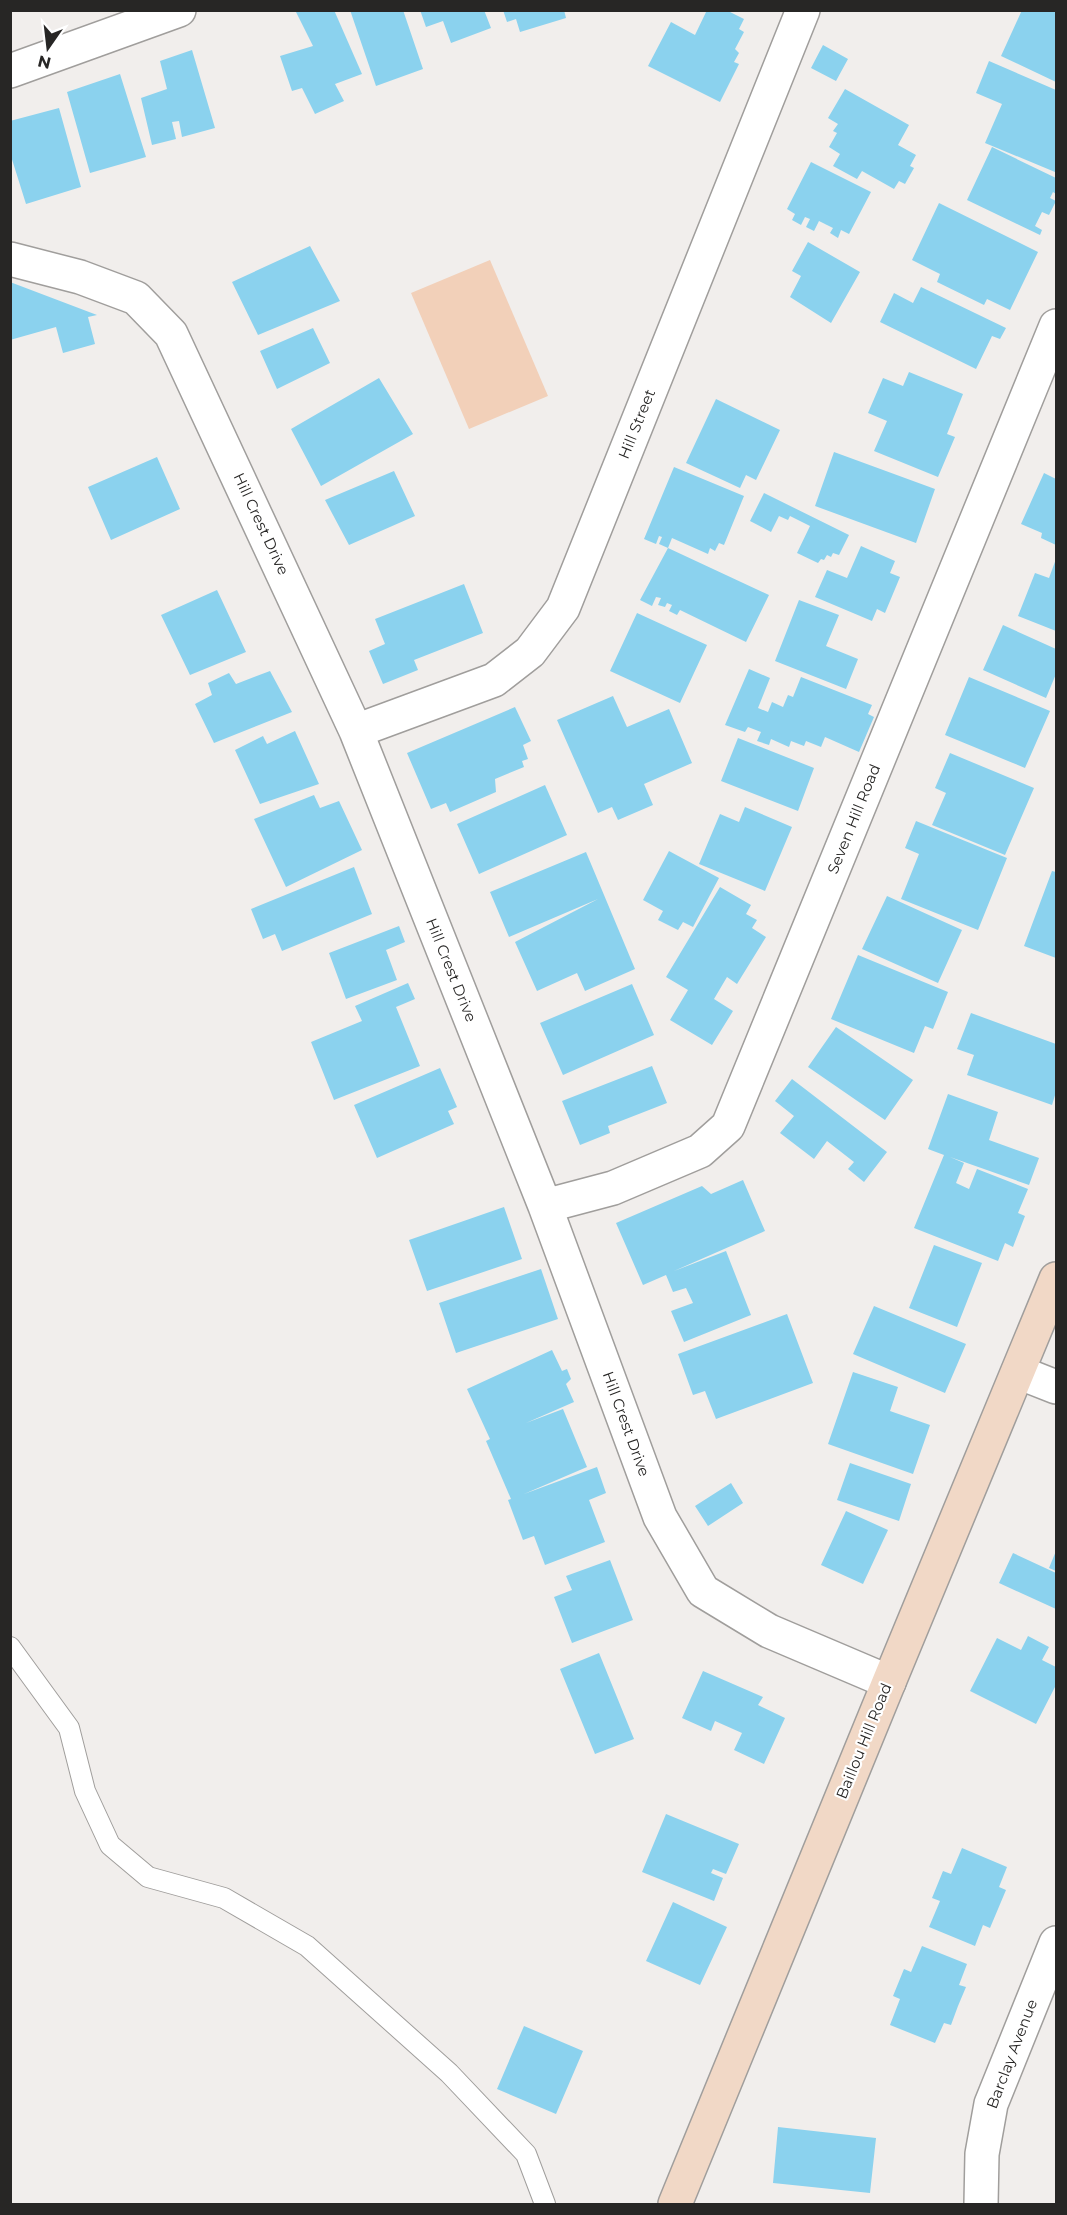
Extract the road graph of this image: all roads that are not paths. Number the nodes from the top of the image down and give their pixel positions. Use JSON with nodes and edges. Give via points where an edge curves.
{"nodes":[{"id":1,"x":179,"y":10,"type":"edge"},
{"id":2,"x":803,"y":10,"type":"edge"},
{"id":3,"x":10,"y":71,"type":"edge"},
{"id":4,"x":10,"y":259,"type":"edge"},
{"id":5,"x":1056,"y":326,"type":"edge"},
{"id":6,"x":356,"y":731,"type":"junction"},
{"id":7,"x":545,"y":1206,"type":"junction"},
{"id":8,"x":1056,"y":1279,"type":"edge"},
{"id":9,"x":1018,"y":1372,"type":"junction"},
{"id":10,"x":1056,"y":1387,"type":"edge"},
{"id":11,"x":10,"y":1647,"type":"edge"},
{"id":12,"x":889,"y":1682,"type":"junction"},
{"id":13,"x":1056,"y":1943,"type":"edge"},
{"id":14,"x":1048,"y":1985,"type":"edge"},
{"id":15,"x":545,"y":2205,"type":"edge"},
{"id":16,"x":675,"y":2205,"type":"edge"},
{"id":17,"x":981,"y":2205,"type":"edge"}],
"edges":[{"from":1,"to":3,"type":"street"},
{"from":2,"to":6,"type":"street","name":"Hill Street","via":[[563,608],[530,652],[494,680]]},
{"from":4,"to":6,"type":"street","name":"Hill Crest Drive","via":[[80,277],[136,298],[171,334]]},
{"from":5,"to":7,"type":"street","name":"Seven Hill Road","via":[[728,1126],[700,1151],[613,1188]]},
{"from":6,"to":7,"type":"street","name":"Hill Crest Drive"},
{"from":7,"to":12,"type":"street","name":"Hill Crest Drive","via":[[660,1516],[703,1591],[769,1631]]},
{"from":8,"to":9,"type":"main road","name":"Baillou Hill Road"},
{"from":9,"to":10,"type":"street"},
{"from":9,"to":12,"type":"main road","name":"Baillou Hill Road"},
{"from":11,"to":15,"type":"lane","via":[[69,1728],[85,1791],[110,1845],[148,1877],[224,1898],[307,1946],[448,2073],[526,2154]]},
{"from":12,"to":16,"type":"main road","name":"Baillou Hill Road"},
{"from":13,"to":14,"type":"street","name":"Barclay Avenue"},
{"from":14,"to":17,"type":"street","name":"Barclay Avenue","via":[[991,2104],[982,2154]]}]}
